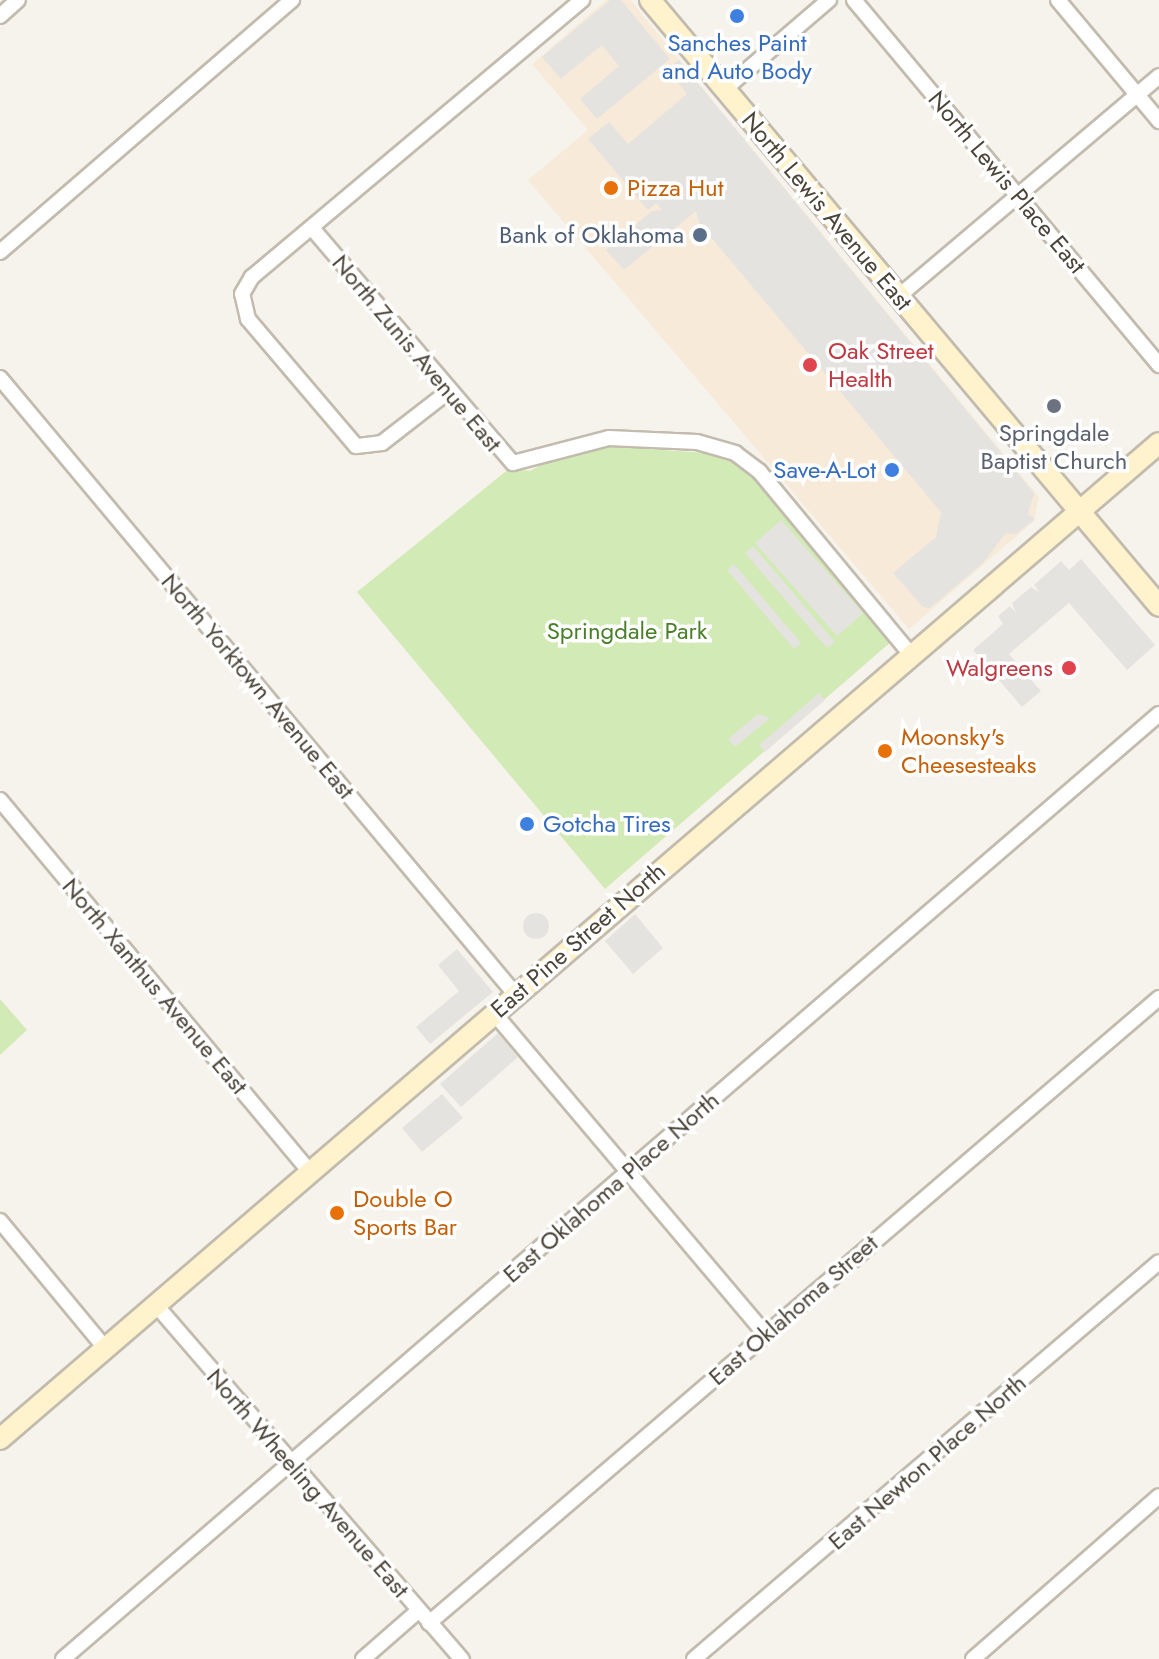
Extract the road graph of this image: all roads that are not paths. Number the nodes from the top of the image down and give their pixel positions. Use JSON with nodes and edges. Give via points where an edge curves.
{"nodes":[{"id":1,"x":18,"y":0,"type":"edge"},
{"id":2,"x":292,"y":0,"type":"edge"},
{"id":3,"x":582,"y":0,"type":"edge"},
{"id":4,"x":650,"y":0,"type":"edge"},
{"id":5,"x":829,"y":0,"type":"edge"},
{"id":6,"x":854,"y":0,"type":"edge"},
{"id":7,"x":1058,"y":0,"type":"edge"},
{"id":8,"x":0,"y":16,"type":"edge"},
{"id":9,"x":1159,"y":76,"type":"edge"},
{"id":10,"x":725,"y":89,"type":"junction"},
{"id":11,"x":1137,"y":95,"type":"junction"},
{"id":12,"x":1159,"y":121,"type":"edge"},
{"id":13,"x":1018,"y":195,"type":"junction"},
{"id":14,"x":312,"y":228,"type":"junction"},
{"id":15,"x":0,"y":252,"type":"edge"},
{"id":16,"x":899,"y":296,"type":"junction"},
{"id":17,"x":1159,"y":365,"type":"edge"},
{"id":18,"x":0,"y":378,"type":"edge"},
{"id":19,"x":449,"y":391,"type":"junction"},
{"id":20,"x":1159,"y":443,"type":"edge"},
{"id":21,"x":1078,"y":511,"type":"junction"},
{"id":22,"x":1159,"y":606,"type":"edge"},
{"id":23,"x":911,"y":655,"type":"junction"},
{"id":24,"x":1159,"y":714,"type":"edge"},
{"id":25,"x":0,"y":800,"type":"edge"},
{"id":26,"x":515,"y":994,"type":"junction"},
{"id":27,"x":1159,"y":998,"type":"edge"},
{"id":28,"x":494,"y":1013,"type":"junction"},
{"id":29,"x":309,"y":1171,"type":"junction"},
{"id":30,"x":627,"y":1172,"type":"junction"},
{"id":31,"x":0,"y":1221,"type":"edge"},
{"id":32,"x":1159,"y":1262,"type":"edge"},
{"id":33,"x":156,"y":1305,"type":"junction"},
{"id":34,"x":765,"y":1334,"type":"junction"},
{"id":35,"x":105,"y":1348,"type":"junction"},
{"id":36,"x":0,"y":1439,"type":"edge"},
{"id":37,"x":291,"y":1464,"type":"junction"},
{"id":38,"x":1159,"y":1496,"type":"edge"},
{"id":39,"x":418,"y":1611,"type":"junction"},
{"id":40,"x":429,"y":1623,"type":"junction"},
{"id":41,"x":63,"y":1659,"type":"edge"},
{"id":42,"x":363,"y":1659,"type":"edge"},
{"id":43,"x":462,"y":1659,"type":"edge"},
{"id":44,"x":694,"y":1659,"type":"edge"},
{"id":45,"x":973,"y":1659,"type":"edge"}],
"edges":[{"from":1,"to":8,"type":"street"},
{"from":2,"to":15,"type":"street"},
{"from":3,"to":14,"type":"street"},
{"from":4,"to":10,"type":"main road","name":"North Lewis Avenue East"},
{"from":5,"to":10,"type":"street"},
{"from":6,"to":13,"type":"street","name":"North Lewis Place East"},
{"from":7,"to":11,"type":"street"},
{"from":9,"to":11,"type":"street"},
{"from":10,"to":16,"type":"main road","name":"North Lewis Avenue East"},
{"from":11,"to":12,"type":"street"},
{"from":11,"to":13,"type":"street"},
{"from":13,"to":16,"type":"street"},
{"from":13,"to":17,"type":"street","name":"North Lewis Place East"},
{"from":14,"to":19,"type":"street","name":"North Zunis Avenue East"},
{"from":14,"to":19,"type":"street","via":[[252,277],[242,294],[248,319],[350,442],[363,448],[382,443]]},
{"from":16,"to":21,"type":"main road","name":"North Lewis Avenue East"},
{"from":18,"to":26,"type":"street","name":"North Yorktown Avenue East"},
{"from":19,"to":23,"type":"street","name":"North Zunis Avenue East","via":[[513,463],[609,438],[697,442],[735,453],[759,471]]},
{"from":20,"to":21,"type":"main road","name":"East Pine Street North"},
{"from":21,"to":22,"type":"main road","name":"North Lewis Avenue East"},
{"from":21,"to":23,"type":"main road","name":"East Pine Street North"},
{"from":23,"to":26,"type":"main road","name":"East Pine Street North"},
{"from":24,"to":30,"type":"street","name":"East Oklahoma Place North"},
{"from":25,"to":29,"type":"street","name":"North Xanthus Avenue East"},
{"from":26,"to":28,"type":"main road","name":"East Pine Street North"},
{"from":27,"to":34,"type":"street","name":"East Oklahoma Street"},
{"from":28,"to":29,"type":"main road","name":"East Pine Street North"},
{"from":28,"to":30,"type":"street"},
{"from":29,"to":33,"type":"main road","name":"East Pine Street North"},
{"from":30,"to":34,"type":"street"},
{"from":30,"to":37,"type":"street","name":"East Oklahoma Place North"},
{"from":31,"to":35,"type":"street"},
{"from":32,"to":44,"type":"street","name":"East Newton Place North"},
{"from":33,"to":35,"type":"main road","name":"East Pine Street North"},
{"from":33,"to":37,"type":"street","name":"North Wheeling Avenue East"},
{"from":34,"to":40,"type":"street","name":"East Oklahoma Street"},
{"from":35,"to":36,"type":"main road","name":"East Pine Street North"},
{"from":37,"to":39,"type":"street","name":"North Wheeling Avenue East"},
{"from":37,"to":41,"type":"street","name":"East Oklahoma Place North"},
{"from":38,"to":45,"type":"street"},
{"from":39,"to":40,"type":"street","name":"North Wheeling Avenue East"},
{"from":39,"to":42,"type":"street"},
{"from":40,"to":43,"type":"street","name":"North Wheeling Avenue East"}]}
